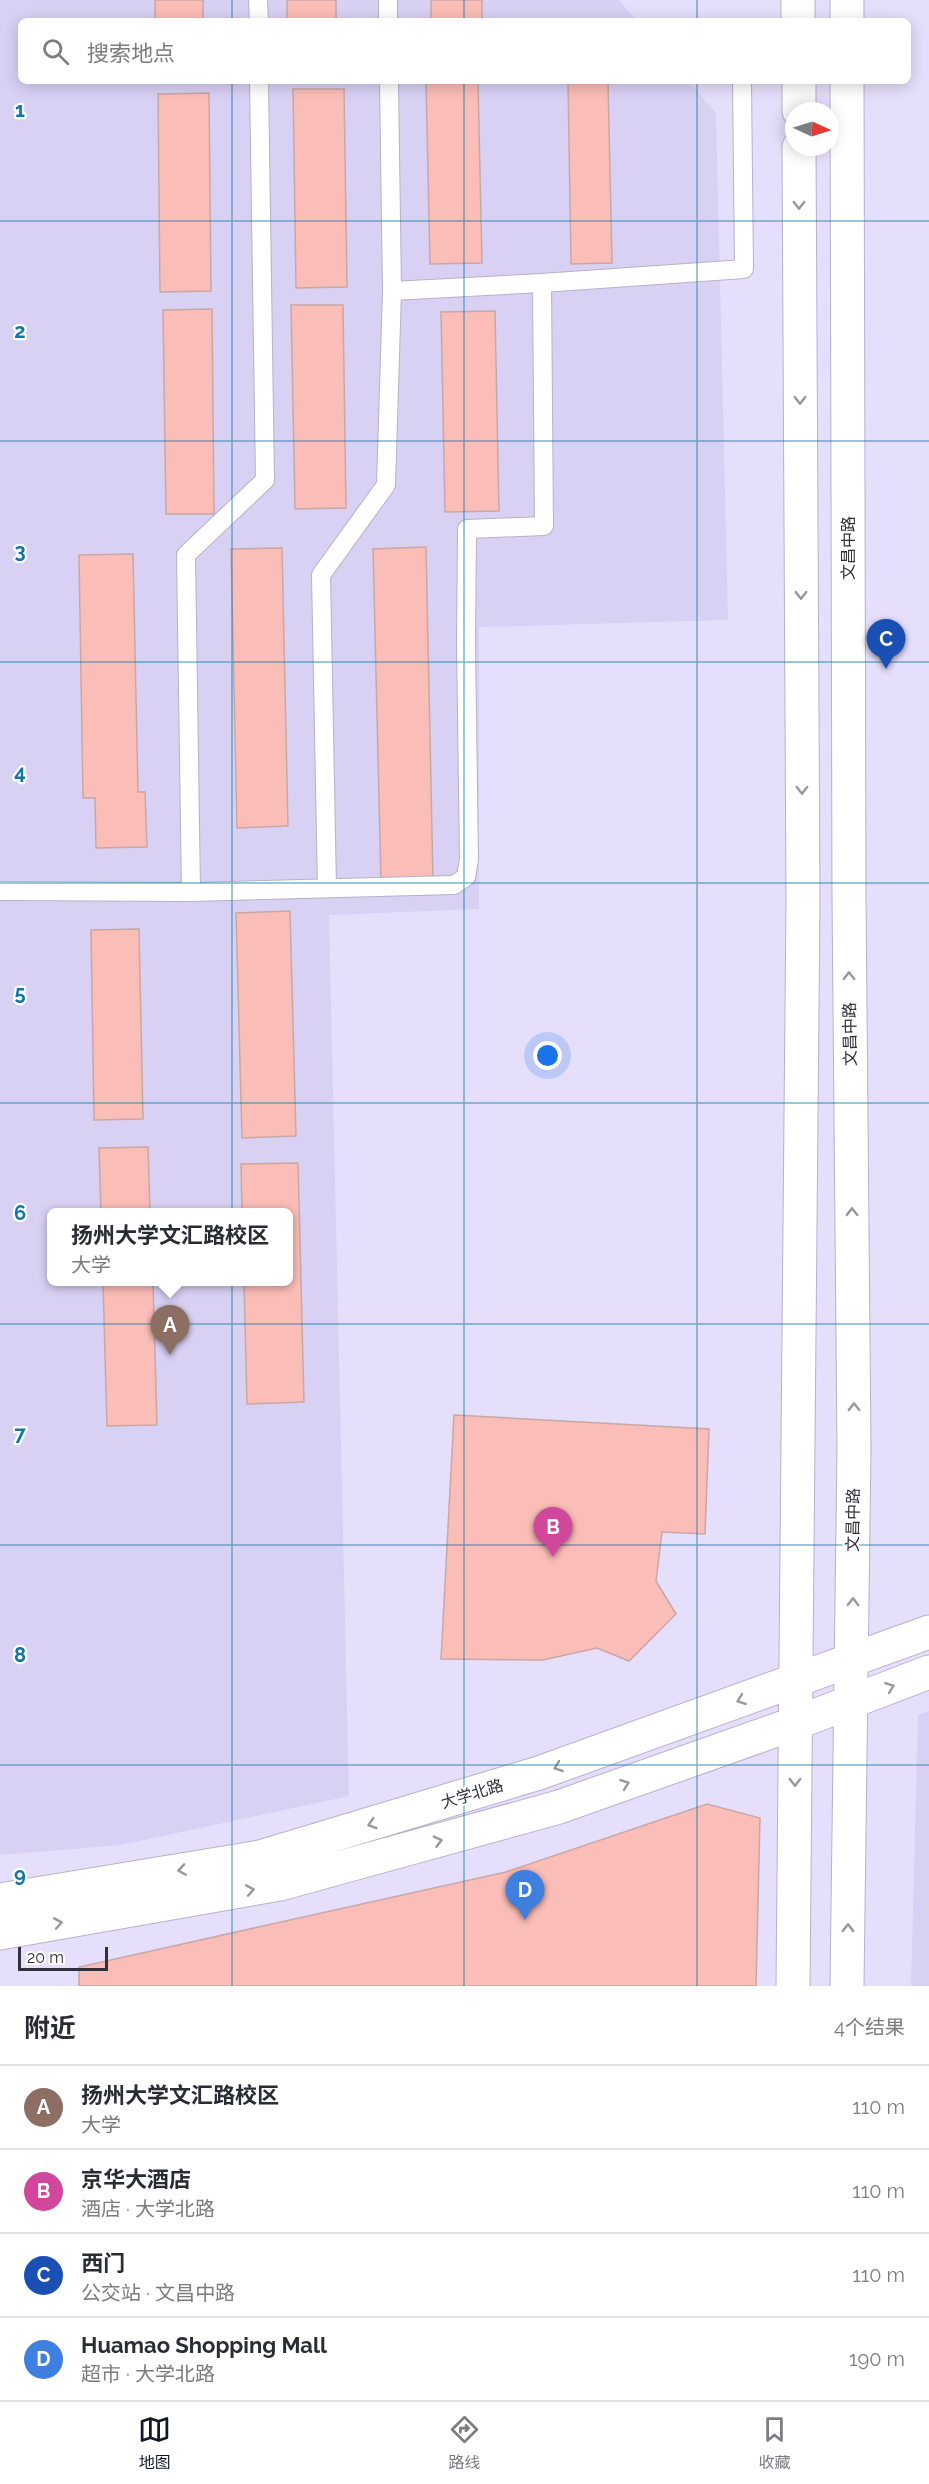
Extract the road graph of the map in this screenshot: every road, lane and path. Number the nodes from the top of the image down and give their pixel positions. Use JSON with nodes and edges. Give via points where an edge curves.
{"nodes":[{"id":1,"x":258,"y":0,"type":"edge"},
{"id":2,"x":388,"y":0,"type":"edge"},
{"id":3,"x":798,"y":0,"type":"edge"},
{"id":4,"x":847,"y":0,"type":"edge"},
{"id":5,"x":258,"y":18,"type":"edge"},
{"id":6,"x":388,"y":18,"type":"edge"},
{"id":7,"x":798,"y":18,"type":"edge"},
{"id":8,"x":847,"y":18,"type":"edge"},
{"id":9,"x":259,"y":84,"type":"edge"},
{"id":10,"x":389,"y":84,"type":"edge"},
{"id":11,"x":742,"y":84,"type":"edge"},
{"id":12,"x":799,"y":84,"type":"edge"},
{"id":13,"x":847,"y":84,"type":"edge"},
{"id":14,"x":799,"y":102,"type":"edge"},
{"id":15,"x":799,"y":156,"type":"edge"},
{"id":16,"x":542,"y":283,"type":"junction"},
{"id":17,"x":392,"y":291,"type":"junction"},
{"id":18,"x":327,"y":888,"type":"junction"},
{"id":19,"x":0,"y":891,"type":"edge"},
{"id":20,"x":191,"y":892,"type":"junction"},
{"id":21,"x":929,"y":1632,"type":"edge"},
{"id":22,"x":852,"y":1661,"type":"junction"},
{"id":23,"x":929,"y":1672,"type":"edge"},
{"id":24,"x":796,"y":1680,"type":"junction"},
{"id":25,"x":851,"y":1701,"type":"junction"},
{"id":26,"x":796,"y":1723,"type":"junction"},
{"id":27,"x":0,"y":1900,"type":"edge"},
{"id":28,"x":0,"y":1933,"type":"edge"},
{"id":29,"x":794,"y":1986,"type":"edge"},
{"id":30,"x":847,"y":1986,"type":"edge"}],
"edges":[{"from":1,"to":5,"type":"lane"},
{"from":2,"to":6,"type":"lane"},
{"from":3,"to":7,"type":"main road"},
{"from":4,"to":8,"type":"main road"},
{"from":9,"to":20,"type":"lane","via":[[265,480],[186,555]]},
{"from":10,"to":17,"type":"lane"},
{"from":11,"to":16,"type":"lane","via":[[744,269]]},
{"from":12,"to":14,"type":"main road"},
{"from":22,"to":13,"type":"main road","name":"文昌中路","one_way":true},
{"from":15,"to":24,"type":"main road","one_way":true,"via":[[803,900]]},
{"from":16,"to":17,"type":"lane"},
{"from":16,"to":18,"type":"lane","via":[[544,526],[467,529],[466,877],[454,885]]},
{"from":17,"to":18,"type":"lane","via":[[386,485],[321,575]]},
{"from":18,"to":20,"type":"lane"},
{"from":19,"to":20,"type":"lane"},
{"from":21,"to":22,"type":"main road","name":"大学北路"},
{"from":22,"to":24,"type":"main road","name":"大学北路"},
{"from":22,"to":25,"type":"main road","name":"文昌中路"},
{"from":25,"to":23,"type":"main road","one_way":true},
{"from":24,"to":26,"type":"main road"},
{"from":24,"to":27,"type":"main road","name":"大学北路","one_way":true,"via":[[539,1773],[260,1857]]},
{"from":25,"to":26,"type":"main road"},
{"from":30,"to":25,"type":"main road","name":"文昌中路","one_way":true},
{"from":28,"to":26,"type":"main road","one_way":true,"via":[[280,1884],[559,1807]]},
{"from":26,"to":29,"type":"main road","one_way":true}]}
